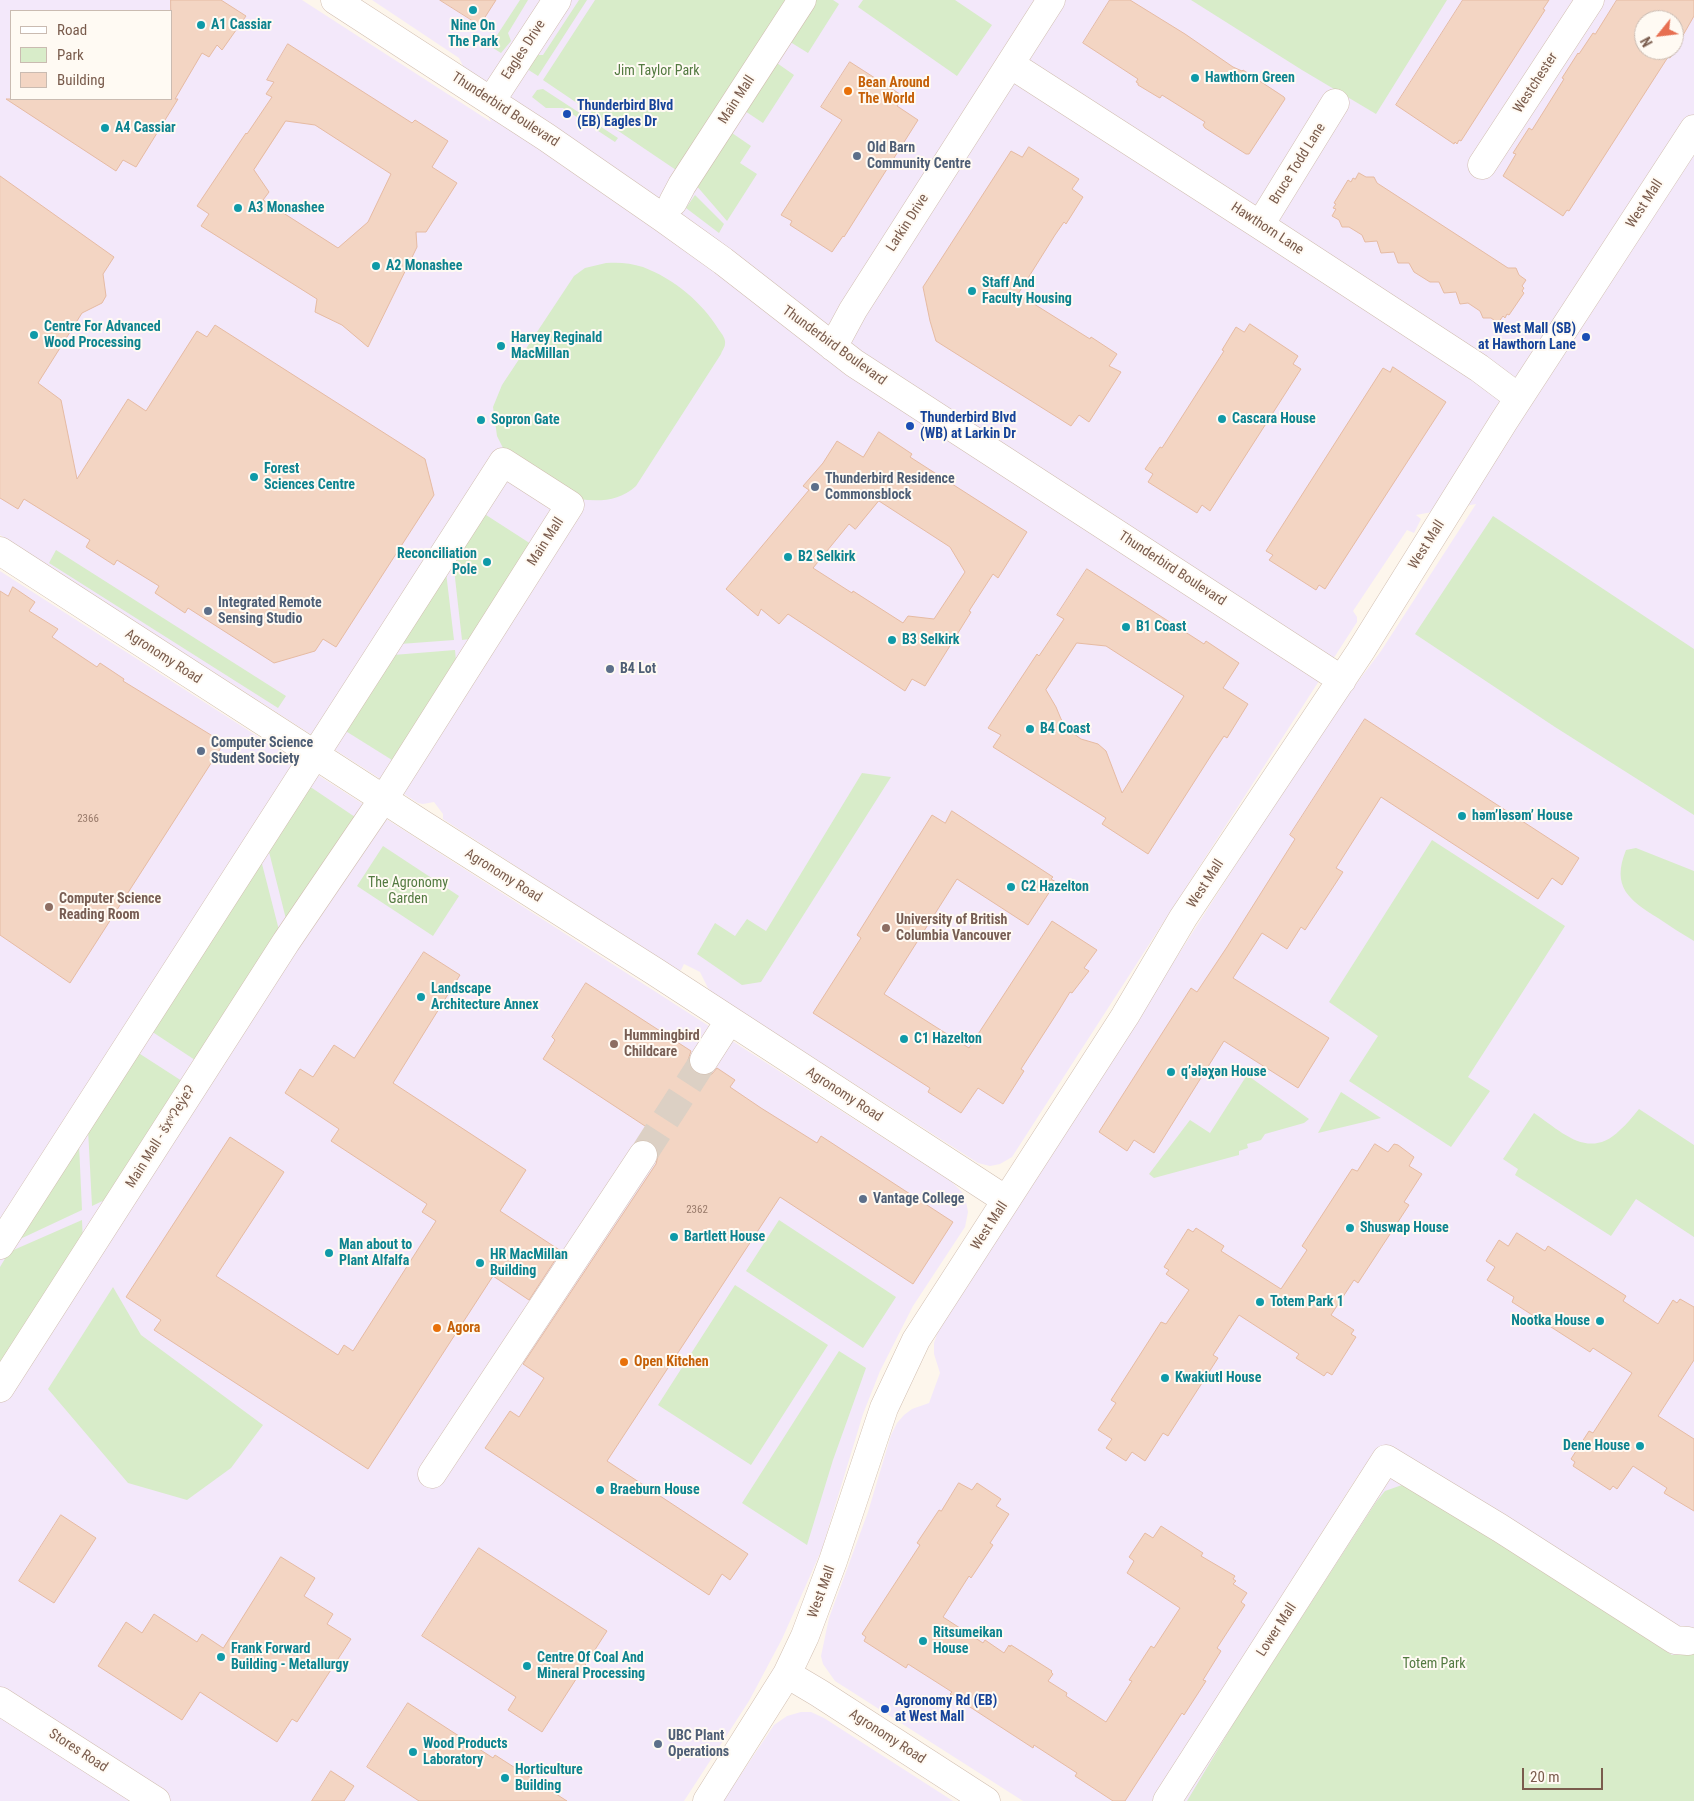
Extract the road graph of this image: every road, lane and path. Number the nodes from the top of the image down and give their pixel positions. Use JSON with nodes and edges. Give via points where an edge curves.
{"nodes":[{"id":1,"x":335,"y":0,"type":"edge"},
{"id":2,"x":557,"y":0,"type":"edge"},
{"id":3,"x":802,"y":0,"type":"edge"},
{"id":4,"x":1051,"y":0,"type":"edge"},
{"id":5,"x":1590,"y":0,"type":"edge"},
{"id":6,"x":1010,"y":64,"type":"junction"},
{"id":7,"x":491,"y":101,"type":"junction"},
{"id":8,"x":1336,"y":103,"type":"dead end"},
{"id":9,"x":1694,"y":129,"type":"edge"},
{"id":10,"x":1482,"y":165,"type":"dead end"},
{"id":11,"x":673,"y":202,"type":"dead end"},
{"id":12,"x":1260,"y":224,"type":"junction"},
{"id":13,"x":832,"y":347,"type":"junction"},
{"id":14,"x":1520,"y":398,"type":"junction"},
{"id":15,"x":0,"y":551,"type":"edge"},
{"id":16,"x":1342,"y":680,"type":"junction"},
{"id":17,"x":315,"y":754,"type":"junction"},
{"id":18,"x":383,"y":798,"type":"junction"},
{"id":19,"x":322,"y":887,"type":"joint"},
{"id":20,"x":729,"y":1021,"type":"junction"},
{"id":21,"x":704,"y":1060,"type":"tunnel mouth"},
{"id":22,"x":643,"y":1155,"type":"tunnel mouth"},
{"id":23,"x":1006,"y":1200,"type":"junction"},
{"id":24,"x":0,"y":1246,"type":"edge"},
{"id":25,"x":0,"y":1388,"type":"edge"},
{"id":26,"x":432,"y":1474,"type":"dead end"},
{"id":27,"x":1688,"y":1641,"type":"dead end"},
{"id":28,"x":787,"y":1674,"type":"junction"},
{"id":29,"x":0,"y":1702,"type":"edge"},
{"id":30,"x":156,"y":1801,"type":"edge"},
{"id":31,"x":706,"y":1801,"type":"edge"},
{"id":32,"x":986,"y":1801,"type":"edge"},
{"id":33,"x":1167,"y":1801,"type":"edge"}],
"edges":[{"from":1,"to":7,"type":"street","name":"Thunderbird Boulevard"},
{"from":2,"to":7,"type":"street","name":"Eagles Drive"},
{"from":3,"to":11,"type":"street","name":"Main Mall"},
{"from":4,"to":6,"type":"street","name":"Larkin Drive"},
{"from":5,"to":10,"type":"street","name":"Westchester"},
{"from":6,"to":12,"type":"street","name":"Hawthorn Lane"},
{"from":6,"to":13,"type":"street","name":"Larkin Drive"},
{"from":7,"to":13,"type":"street","name":"Thunderbird Boulevard","via":[[723,261]]},
{"from":8,"to":12,"type":"street","name":"Bruce Todd Lane"},
{"from":9,"to":14,"type":"street","name":"West Mall"},
{"from":12,"to":14,"type":"street","name":"Hawthorn Lane"},
{"from":13,"to":16,"type":"street","name":"Thunderbird Boulevard"},
{"from":14,"to":16,"type":"street","name":"West Mall"},
{"from":15,"to":17,"type":"street","name":"Agronomy Road"},
{"from":16,"to":23,"type":"street","name":"West Mall","via":[[1183,918],[1120,1024]]},
{"from":17,"to":18,"type":"street","name":"Agronomy Road"},
{"from":17,"to":18,"type":"street","name":"Main Mall","via":[[503,462],[570,505]]},
{"from":17,"to":24,"type":"street"},
{"from":18,"to":19,"type":"street","name":"Main Mall"},
{"from":18,"to":20,"type":"street","name":"Agronomy Road"},
{"from":19,"to":25,"type":"street","name":"Main Mall - šxʷʔey̓eʔ"},
{"from":20,"to":21,"type":"street"},
{"from":20,"to":23,"type":"street","name":"Agronomy Road"},
{"from":22,"to":26,"type":"street"},
{"from":23,"to":28,"type":"street","name":"West Mall","via":[[916,1340],[898,1376],[884,1408],[806,1636]]},
{"from":27,"to":33,"type":"street","name":"Lower Mall","via":[[1675,1640],[1386,1459]]},
{"from":28,"to":31,"type":"street","name":"West Mall"},
{"from":28,"to":32,"type":"street","name":"Agronomy Road"},
{"from":29,"to":30,"type":"street","name":"Stores Road"}]}
